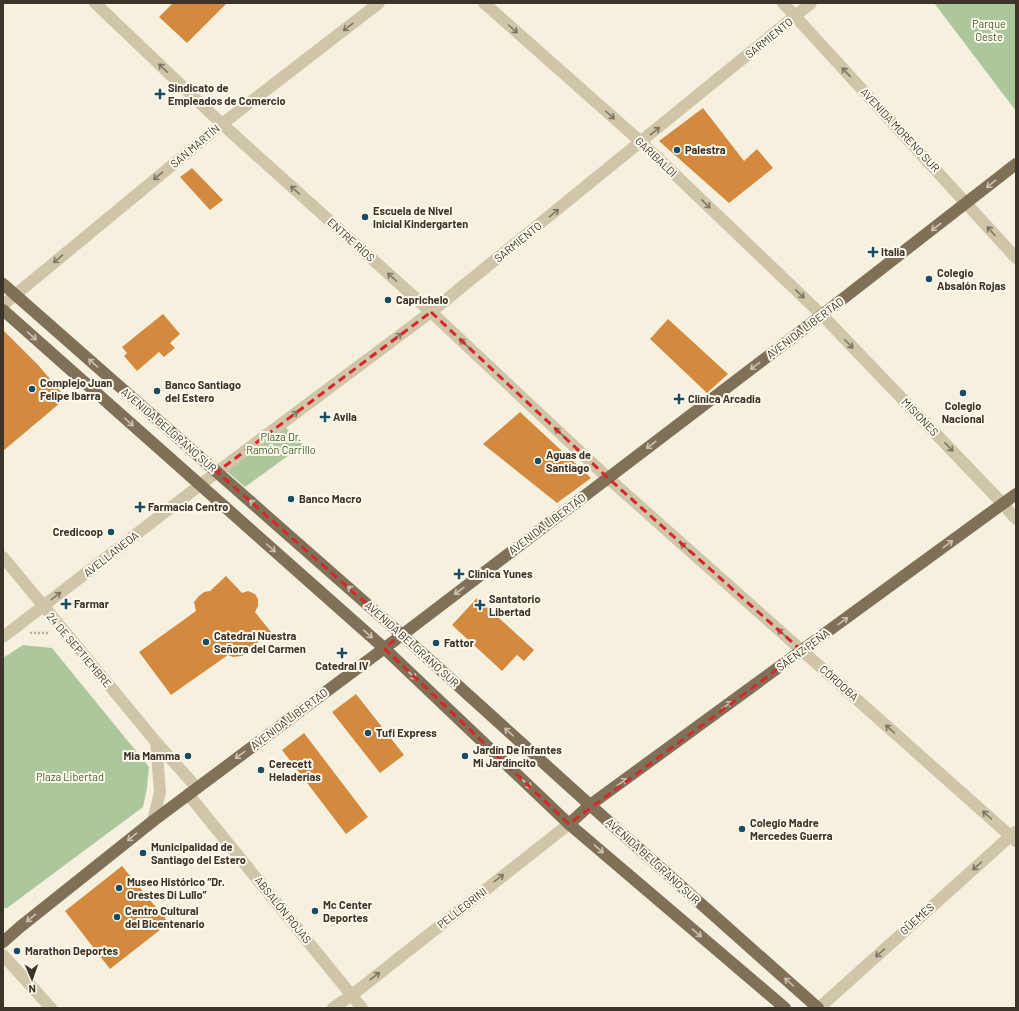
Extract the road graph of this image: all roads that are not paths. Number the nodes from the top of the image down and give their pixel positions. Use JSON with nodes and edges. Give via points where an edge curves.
{"nodes":[{"id":1,"x":95,"y":3,"type":"edge"},
{"id":2,"x":379,"y":3,"type":"edge"},
{"id":3,"x":484,"y":3,"type":"edge"},
{"id":4,"x":783,"y":3,"type":"edge"},
{"id":5,"x":811,"y":3,"type":"edge"},
{"id":6,"x":795,"y":16,"type":"junction"},
{"id":7,"x":222,"y":124,"type":"junction"},
{"id":8,"x":641,"y":142,"type":"junction"},
{"id":9,"x":1016,"y":164,"type":"edge"},
{"id":10,"x":967,"y":204,"type":"junction"},
{"id":11,"x":1016,"y":258,"type":"edge"},
{"id":12,"x":3,"y":284,"type":"edge"},
{"id":13,"x":15,"y":295,"type":"junction"},
{"id":14,"x":3,"y":304,"type":"edge"},
{"id":15,"x":3,"y":310,"type":"edge"},
{"id":16,"x":431,"y":312,"type":"junction"},
{"id":17,"x":822,"y":315,"type":"junction"},
{"id":18,"x":217,"y":472,"type":"junction"},
{"id":19,"x":608,"y":478,"type":"junction"},
{"id":20,"x":200,"y":485,"type":"junction"},
{"id":21,"x":1016,"y":494,"type":"edge"},
{"id":22,"x":1004,"y":504,"type":"junction"},
{"id":23,"x":1016,"y":519,"type":"edge"},
{"id":24,"x":3,"y":558,"type":"edge"},
{"id":25,"x":43,"y":606,"type":"junction"},
{"id":26,"x":402,"y":635,"type":"junction"},
{"id":27,"x":3,"y":637,"type":"edge"},
{"id":28,"x":384,"y":648,"type":"junction"},
{"id":29,"x":802,"y":651,"type":"junction"},
{"id":30,"x":156,"y":742,"type":"junction"},
{"id":31,"x":192,"y":791,"type":"junction"},
{"id":32,"x":590,"y":805,"type":"junction"},
{"id":33,"x":153,"y":821,"type":"junction"},
{"id":34,"x":569,"y":824,"type":"junction"},
{"id":35,"x":1014,"y":836,"type":"edge"},
{"id":36,"x":3,"y":942,"type":"edge"},
{"id":37,"x":3,"y":954,"type":"edge"},
{"id":38,"x":352,"y":995,"type":"junction"},
{"id":39,"x":51,"y":1008,"type":"edge"},
{"id":40,"x":333,"y":1008,"type":"edge"},
{"id":41,"x":362,"y":1008,"type":"edge"},
{"id":42,"x":785,"y":1008,"type":"edge"},
{"id":43,"x":819,"y":1008,"type":"edge"}],
"edges":[{"from":7,"to":1,"type":"street","name":"ENTRE RÍOS","one_way":true},
{"from":2,"to":7,"type":"street","name":"SAN MARTÍN","one_way":true},
{"from":3,"to":8,"type":"street","name":"GARIBALDI","one_way":true},
{"from":4,"to":6,"type":"street","name":"AVENIDA MORENO SUR"},
{"from":5,"to":6,"type":"street","name":"SARMIENTO"},
{"from":8,"to":6,"type":"street","name":"SARMIENTO","one_way":true},
{"from":10,"to":6,"type":"street","name":"AVENIDA MORENO SUR","one_way":true},
{"from":7,"to":13,"type":"street","name":"SAN MARTÍN","one_way":true},
{"from":16,"to":7,"type":"street","name":"ENTRE RÍOS","one_way":true},
{"from":16,"to":8,"type":"street","name":"SARMIENTO","one_way":true},
{"from":8,"to":17,"type":"street","name":"GARIBALDI","one_way":true},
{"from":9,"to":10,"type":"main road","name":"AVENIDA LIBERTAD","one_way":true},
{"from":11,"to":10,"type":"street","name":"AVENIDA MORENO SUR","one_way":true},
{"from":10,"to":17,"type":"main road","name":"AVENIDA LIBERTAD","one_way":true},
{"from":12,"to":13,"type":"main road","name":"AVENIDA BELGRANO SUR"},
{"from":13,"to":14,"type":"street","name":"SAN MARTÍN"},
{"from":18,"to":13,"type":"main road","name":"AVENIDA BELGRANO SUR","one_way":true},
{"from":15,"to":20,"type":"main road","name":"AVENIDA BELGRANO SUR","one_way":true},
{"from":18,"to":16,"type":"street","name":"SARMIENTO","one_way":true},
{"from":19,"to":16,"type":"street","name":"ENTRE RÍOS","one_way":true},
{"from":17,"to":19,"type":"main road","name":"AVENIDA LIBERTAD","one_way":true},
{"from":17,"to":22,"type":"street","name":"MISIONES","one_way":true},
{"from":18,"to":20,"type":"street","name":"AVELLANEDA"},
{"from":26,"to":18,"type":"main road","name":"AVENIDA BELGRANO SUR","one_way":true},
{"from":19,"to":26,"type":"main road","name":"AVENIDA LIBERTAD","one_way":true},
{"from":29,"to":19,"type":"street","name":"CÓRDOBA","one_way":true},
{"from":25,"to":20,"type":"street","name":"AVELLANEDA","one_way":true},
{"from":20,"to":28,"type":"main road","name":"AVENIDA BELGRANO SUR","one_way":true},
{"from":21,"to":22,"type":"main road","name":"SÁENZ PEÑA"},
{"from":22,"to":23,"type":"street","name":"MISIONES"},
{"from":29,"to":22,"type":"main road","name":"SÁENZ PEÑA","one_way":true},
{"from":24,"to":25,"type":"street","name":"24 DE SEPTIEMBRE"},
{"from":25,"to":27,"type":"street","name":"AVELLANEDA"},
{"from":25,"to":30,"type":"street","name":"24 DE SEPTIEMBRE"},
{"from":26,"to":28,"type":"main road","name":"AVENIDA LIBERTAD"},
{"from":32,"to":26,"type":"main road","name":"AVENIDA BELGRANO SUR","one_way":true},
{"from":28,"to":31,"type":"main road","name":"AVENIDA LIBERTAD","one_way":true},
{"from":28,"to":34,"type":"main road","name":"AVENIDA BELGRANO SUR","one_way":true},
{"from":32,"to":29,"type":"main road","name":"SÁENZ PEÑA","one_way":true},
{"from":35,"to":29,"type":"street","name":"CÓRDOBA","one_way":true},
{"from":30,"to":31,"type":"street","name":"24 DE SEPTIEMBRE"},
{"from":30,"to":33,"type":"street","via":[[160,792]]},
{"from":31,"to":33,"type":"main road","name":"AVENIDA LIBERTAD"},
{"from":31,"to":38,"type":"street","name":"ABSALÓN ROJAS"},
{"from":32,"to":34,"type":"main road","name":"PELLEGRINI"},
{"from":43,"to":32,"type":"main road","name":"AVENIDA BELGRANO SUR","one_way":true},
{"from":33,"to":36,"type":"main road","name":"AVENIDA LIBERTAD","one_way":true},
{"from":38,"to":34,"type":"street","name":"PELLEGRINI","one_way":true},
{"from":34,"to":42,"type":"main road","name":"AVENIDA BELGRANO SUR","one_way":true},
{"from":35,"to":43,"type":"street","name":"GÜEMES","one_way":true},
{"from":37,"to":39,"type":"street"},
{"from":38,"to":40,"type":"street","name":"PELLEGRINI"},
{"from":38,"to":41,"type":"street","name":"ABSALÓN ROJAS"}]}
